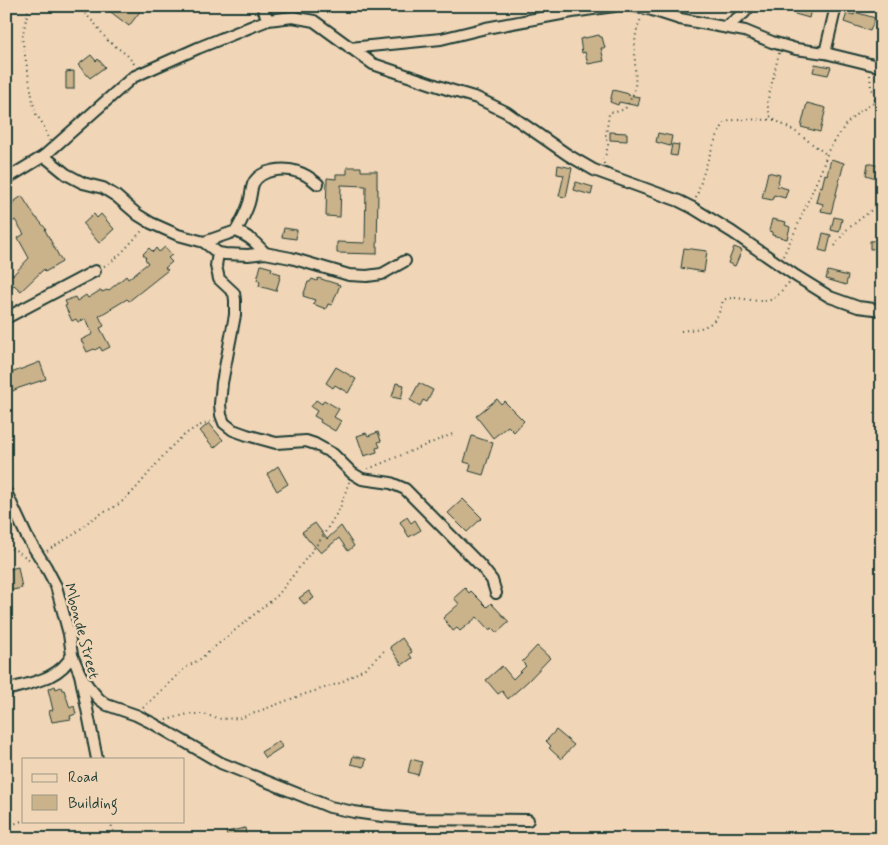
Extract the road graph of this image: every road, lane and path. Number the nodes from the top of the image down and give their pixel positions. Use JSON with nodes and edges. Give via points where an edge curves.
{"nodes":[{"id":1,"x":29,"y":6,"type":"edge"},
{"id":2,"x":78,"y":6,"type":"edge"},
{"id":3,"x":262,"y":6,"type":"edge"},
{"id":4,"x":614,"y":6,"type":"edge"},
{"id":5,"x":634,"y":6,"type":"edge"},
{"id":6,"x":750,"y":6,"type":"edge"},
{"id":7,"x":836,"y":6,"type":"edge"},
{"id":8,"x":650,"y":9,"type":"junction"},
{"id":9,"x":268,"y":20,"type":"junction"},
{"id":10,"x":726,"y":27,"type":"junction"},
{"id":11,"x":781,"y":45,"type":"junction"},
{"id":12,"x":350,"y":48,"type":"junction"},
{"id":13,"x":825,"y":53,"type":"junction"},
{"id":14,"x":870,"y":65,"type":"junction"},
{"id":15,"x":882,"y":67,"type":"edge"},
{"id":16,"x":142,"y":73,"type":"junction"},
{"id":17,"x":875,"y":102,"type":"junction"},
{"id":18,"x":775,"y":120,"type":"junction"},
{"id":19,"x":882,"y":122,"type":"edge"},
{"id":20,"x":882,"y":144,"type":"edge"},
{"id":21,"x":48,"y":152,"type":"junction"},
{"id":22,"x":826,"y":154,"type":"junction"},
{"id":23,"x":882,"y":154,"type":"edge"},
{"id":24,"x":608,"y":175,"type":"junction"},
{"id":25,"x":6,"y":179,"type":"edge"},
{"id":26,"x":318,"y":184,"type":"dead end"},
{"id":27,"x":882,"y":188,"type":"edge"},
{"id":28,"x":878,"y":205,"type":"junction"},
{"id":29,"x":693,"y":208,"type":"junction"},
{"id":30,"x":151,"y":223,"type":"junction"},
{"id":31,"x":882,"y":228,"type":"edge"},
{"id":32,"x":236,"y":231,"type":"junction"},
{"id":33,"x":204,"y":242,"type":"junction"},
{"id":34,"x":834,"y":246,"type":"dead end"},
{"id":35,"x":218,"y":253,"type":"junction"},
{"id":36,"x":265,"y":253,"type":"junction"},
{"id":37,"x":405,"y":261,"type":"dead end"},
{"id":38,"x":779,"y":265,"type":"junction"},
{"id":39,"x":95,"y":271,"type":"joint"},
{"id":40,"x":799,"y":278,"type":"junction"},
{"id":41,"x":882,"y":310,"type":"edge"},
{"id":42,"x":6,"y":318,"type":"edge"},
{"id":43,"x":681,"y":331,"type":"dead end"},
{"id":44,"x":224,"y":423,"type":"junction"},
{"id":45,"x":455,"y":433,"type":"dead end"},
{"id":46,"x":355,"y":475,"type":"junction"},
{"id":47,"x":6,"y":492,"type":"edge"},
{"id":48,"x":6,"y":548,"type":"edge"},
{"id":49,"x":38,"y":556,"type":"junction"},
{"id":50,"x":46,"y":567,"type":"junction"},
{"id":51,"x":496,"y":593,"type":"dead end"},
{"id":52,"x":385,"y":650,"type":"dead end"},
{"id":53,"x":72,"y":655,"type":"junction"},
{"id":54,"x":80,"y":674,"type":"junction"},
{"id":55,"x":6,"y":690,"type":"edge"},
{"id":56,"x":136,"y":715,"type":"junction"},
{"id":57,"x":154,"y":724,"type":"junction"},
{"id":58,"x":97,"y":758,"type":"edge"},
{"id":59,"x":528,"y":820,"type":"dead end"},
{"id":60,"x":22,"y":821,"type":"edge"},
{"id":61,"x":110,"y":822,"type":"edge"},
{"id":62,"x":6,"y":827,"type":"edge"},
{"id":63,"x":116,"y":839,"type":"edge"}],
"edges":[{"from":1,"to":21,"type":"path","via":[[22,38],[35,113],[43,124]]},
{"from":2,"to":16,"type":"path","via":[[107,40],[127,55]]},
{"from":3,"to":9,"type":"street"},
{"from":4,"to":12,"type":"street","via":[[441,39]]},
{"from":5,"to":8,"type":"street"},
{"from":6,"to":10,"type":"street"},
{"from":7,"to":13,"type":"street"},
{"from":8,"to":10,"type":"street","via":[[680,19]]},
{"from":8,"to":24,"type":"path","via":[[640,22],[636,39],[634,90],[625,108],[609,114],[608,145],[602,158]]},
{"from":9,"to":12,"type":"street","via":[[293,17],[314,21]]},
{"from":9,"to":16,"type":"street"},
{"from":10,"to":11,"type":"street"},
{"from":11,"to":13,"type":"street"},
{"from":11,"to":18,"type":"path","via":[[767,103],[770,116]]},
{"from":12,"to":24,"type":"street","via":[[373,64],[477,98],[506,112],[568,155]]},
{"from":13,"to":14,"type":"street"},
{"from":14,"to":15,"type":"street"},
{"from":14,"to":17,"type":"path"},
{"from":16,"to":21,"type":"street"},
{"from":17,"to":19,"type":"path"},
{"from":17,"to":22,"type":"path","via":[[846,124]]},
{"from":18,"to":22,"type":"path"},
{"from":18,"to":29,"type":"path","via":[[725,122],[710,151]]},
{"from":20,"to":23,"type":"path"},
{"from":21,"to":25,"type":"street"},
{"from":21,"to":30,"type":"street","via":[[66,174],[103,188]]},
{"from":22,"to":38,"type":"path"},
{"from":24,"to":29,"type":"street"},
{"from":26,"to":32,"type":"street","via":[[297,171],[268,172],[258,176],[246,214]]},
{"from":27,"to":28,"type":"path"},
{"from":28,"to":31,"type":"path"},
{"from":28,"to":34,"type":"path","via":[[845,231]]},
{"from":29,"to":38,"type":"street"},
{"from":30,"to":33,"type":"street"},
{"from":30,"to":39,"type":"path","via":[[125,251]]},
{"from":32,"to":33,"type":"street"},
{"from":32,"to":36,"type":"street","via":[[256,242]]},
{"from":33,"to":35,"type":"street"},
{"from":35,"to":36,"type":"street"},
{"from":35,"to":44,"type":"street","via":[[219,279],[234,293],[235,300],[220,404]]},
{"from":36,"to":37,"type":"street","via":[[349,275],[382,274]]},
{"from":38,"to":40,"type":"street"},
{"from":39,"to":42,"type":"street"},
{"from":40,"to":41,"type":"street","via":[[830,297],[858,307]]},
{"from":40,"to":43,"type":"path","via":[[770,300],[733,297],[723,300],[719,313],[707,326]]},
{"from":44,"to":46,"type":"street","via":[[247,435],[276,442],[306,441],[314,444],[334,454]]},
{"from":44,"to":49,"type":"path","via":[[217,421],[192,429],[164,454],[117,506]]},
{"from":45,"to":46,"type":"path"},
{"from":46,"to":51,"type":"street","via":[[405,489],[481,566],[492,580]]},
{"from":46,"to":56,"type":"path","via":[[321,539],[278,595],[185,668]]},
{"from":47,"to":49,"type":"street","name":"Mbonde Street"},
{"from":48,"to":50,"type":"path","via":[[14,549]]},
{"from":49,"to":50,"type":"street","name":"Mbonde Street"},
{"from":50,"to":53,"type":"street","name":"Mbonde Street","via":[[56,586]]},
{"from":52,"to":57,"type":"path","via":[[367,667],[340,683],[241,718],[221,719],[188,714]]},
{"from":53,"to":54,"type":"street","name":"Mbonde Street"},
{"from":53,"to":55,"type":"street","via":[[61,670],[51,676]]},
{"from":54,"to":56,"type":"street","via":[[107,705]]},
{"from":54,"to":58,"type":"street","name":"Mbonde Street"},
{"from":56,"to":57,"type":"street"},
{"from":57,"to":59,"type":"street","via":[[221,763],[330,807],[417,819]]},
{"from":60,"to":62,"type":"path"},
{"from":61,"to":63,"type":"path"}]}
